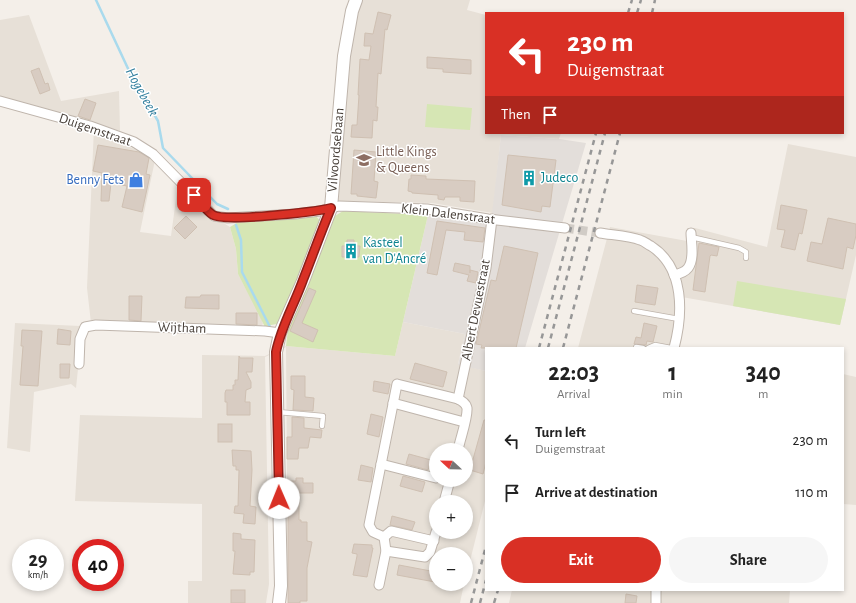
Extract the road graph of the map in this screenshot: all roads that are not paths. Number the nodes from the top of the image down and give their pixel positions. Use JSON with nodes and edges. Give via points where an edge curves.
{"nodes":[{"id":1,"x":356,"y":0,"type":"edge"},
{"id":2,"x":0,"y":101,"type":"edge"},
{"id":3,"x":331,"y":208,"type":"junction"},
{"id":4,"x":492,"y":220,"type":"junction"},
{"id":5,"x":565,"y":228,"type":"tunnel mouth"},
{"id":6,"x":600,"y":233,"type":"tunnel mouth"},
{"id":7,"x":691,"y":235,"type":"joint"},
{"id":8,"x":746,"y":258,"type":"dead end"},
{"id":9,"x":674,"y":275,"type":"junction"},
{"id":10,"x":634,"y":311,"type":"dead end"},
{"id":11,"x":679,"y":319,"type":"junction"},
{"id":12,"x":280,"y":333,"type":"junction"},
{"id":13,"x":650,"y":347,"type":"edge"},
{"id":14,"x":666,"y":347,"type":"edge"},
{"id":15,"x":672,"y":347,"type":"edge"},
{"id":16,"x":79,"y":364,"type":"dead end"},
{"id":17,"x":458,"y":399,"type":"junction"},
{"id":18,"x":394,"y":403,"type":"junction"},
{"id":19,"x":278,"y":412,"type":"junction"},
{"id":20,"x":464,"y":422,"type":"junction"},
{"id":21,"x":322,"y":426,"type":"dead end"},
{"id":22,"x":460,"y":443,"type":"edge"},
{"id":23,"x":381,"y":464,"type":"junction"},
{"id":24,"x":429,"y":476,"type":"edge"},
{"id":25,"x":429,"y":535,"type":"edge"},
{"id":26,"x":384,"y":537,"type":"junction"},
{"id":27,"x":434,"y":539,"type":"edge"},
{"id":28,"x":386,"y":551,"type":"junction"},
{"id":29,"x":379,"y":584,"type":"dead end"},
{"id":30,"x":656,"y":591,"type":"edge"},
{"id":31,"x":279,"y":603,"type":"edge"},
{"id":32,"x":656,"y":603,"type":"edge"}],
"edges":[{"from":1,"to":3,"type":"street","name":"Vilvoordsebaan","via":[[344,56]]},
{"from":2,"to":3,"type":"street","name":"Duigemstraat","via":[[90,126],[134,142],[153,154],[214,216],[235,218],[295,214]]},
{"from":3,"to":4,"type":"street","name":"Klein Dalenstraat","via":[[339,206],[427,209]]},
{"from":3,"to":12,"type":"street","name":"Vilvoordsebaan"},
{"from":4,"to":5,"type":"street","name":"Klein Dalenstraat"},
{"from":4,"to":17,"type":"street","name":"Albert Devuestraat","via":[[486,268]]},
{"from":6,"to":9,"type":"street","via":[[640,240],[662,256]]},
{"from":7,"to":8,"type":"lane","via":[[739,248],[746,252]]},
{"from":7,"to":9,"type":"street","via":[[688,268]]},
{"from":9,"to":11,"type":"street","via":[[680,305]]},
{"from":10,"to":11,"type":"lane"},
{"from":11,"to":15,"type":"street","via":[[678,334]]},
{"from":12,"to":16,"type":"street","name":"Wijtham","via":[[85,327],[80,339]]},
{"from":12,"to":19,"type":"street","name":"Vilvoordsebaan","via":[[276,352]]},
{"from":13,"to":14,"type":"lane"},
{"from":17,"to":18,"type":"street","via":[[397,384]]},
{"from":17,"to":20,"type":"street","via":[[463,401],[467,408]]},
{"from":18,"to":20,"type":"street"},
{"from":18,"to":23,"type":"street"},
{"from":19,"to":21,"type":"lane","via":[[323,416]]},
{"from":19,"to":31,"type":"street","name":"Vilvoordsebaan","via":[[281,586]]},
{"from":20,"to":22,"type":"street"},
{"from":23,"to":24,"type":"street"},
{"from":23,"to":26,"type":"street","via":[[369,525],[374,532]]},
{"from":25,"to":26,"type":"street","via":[[391,530]]},
{"from":26,"to":28,"type":"street"},
{"from":27,"to":28,"type":"street","via":[[430,552],[424,557]]},
{"from":28,"to":29,"type":"street"},
{"from":30,"to":32,"type":"street"}]}
